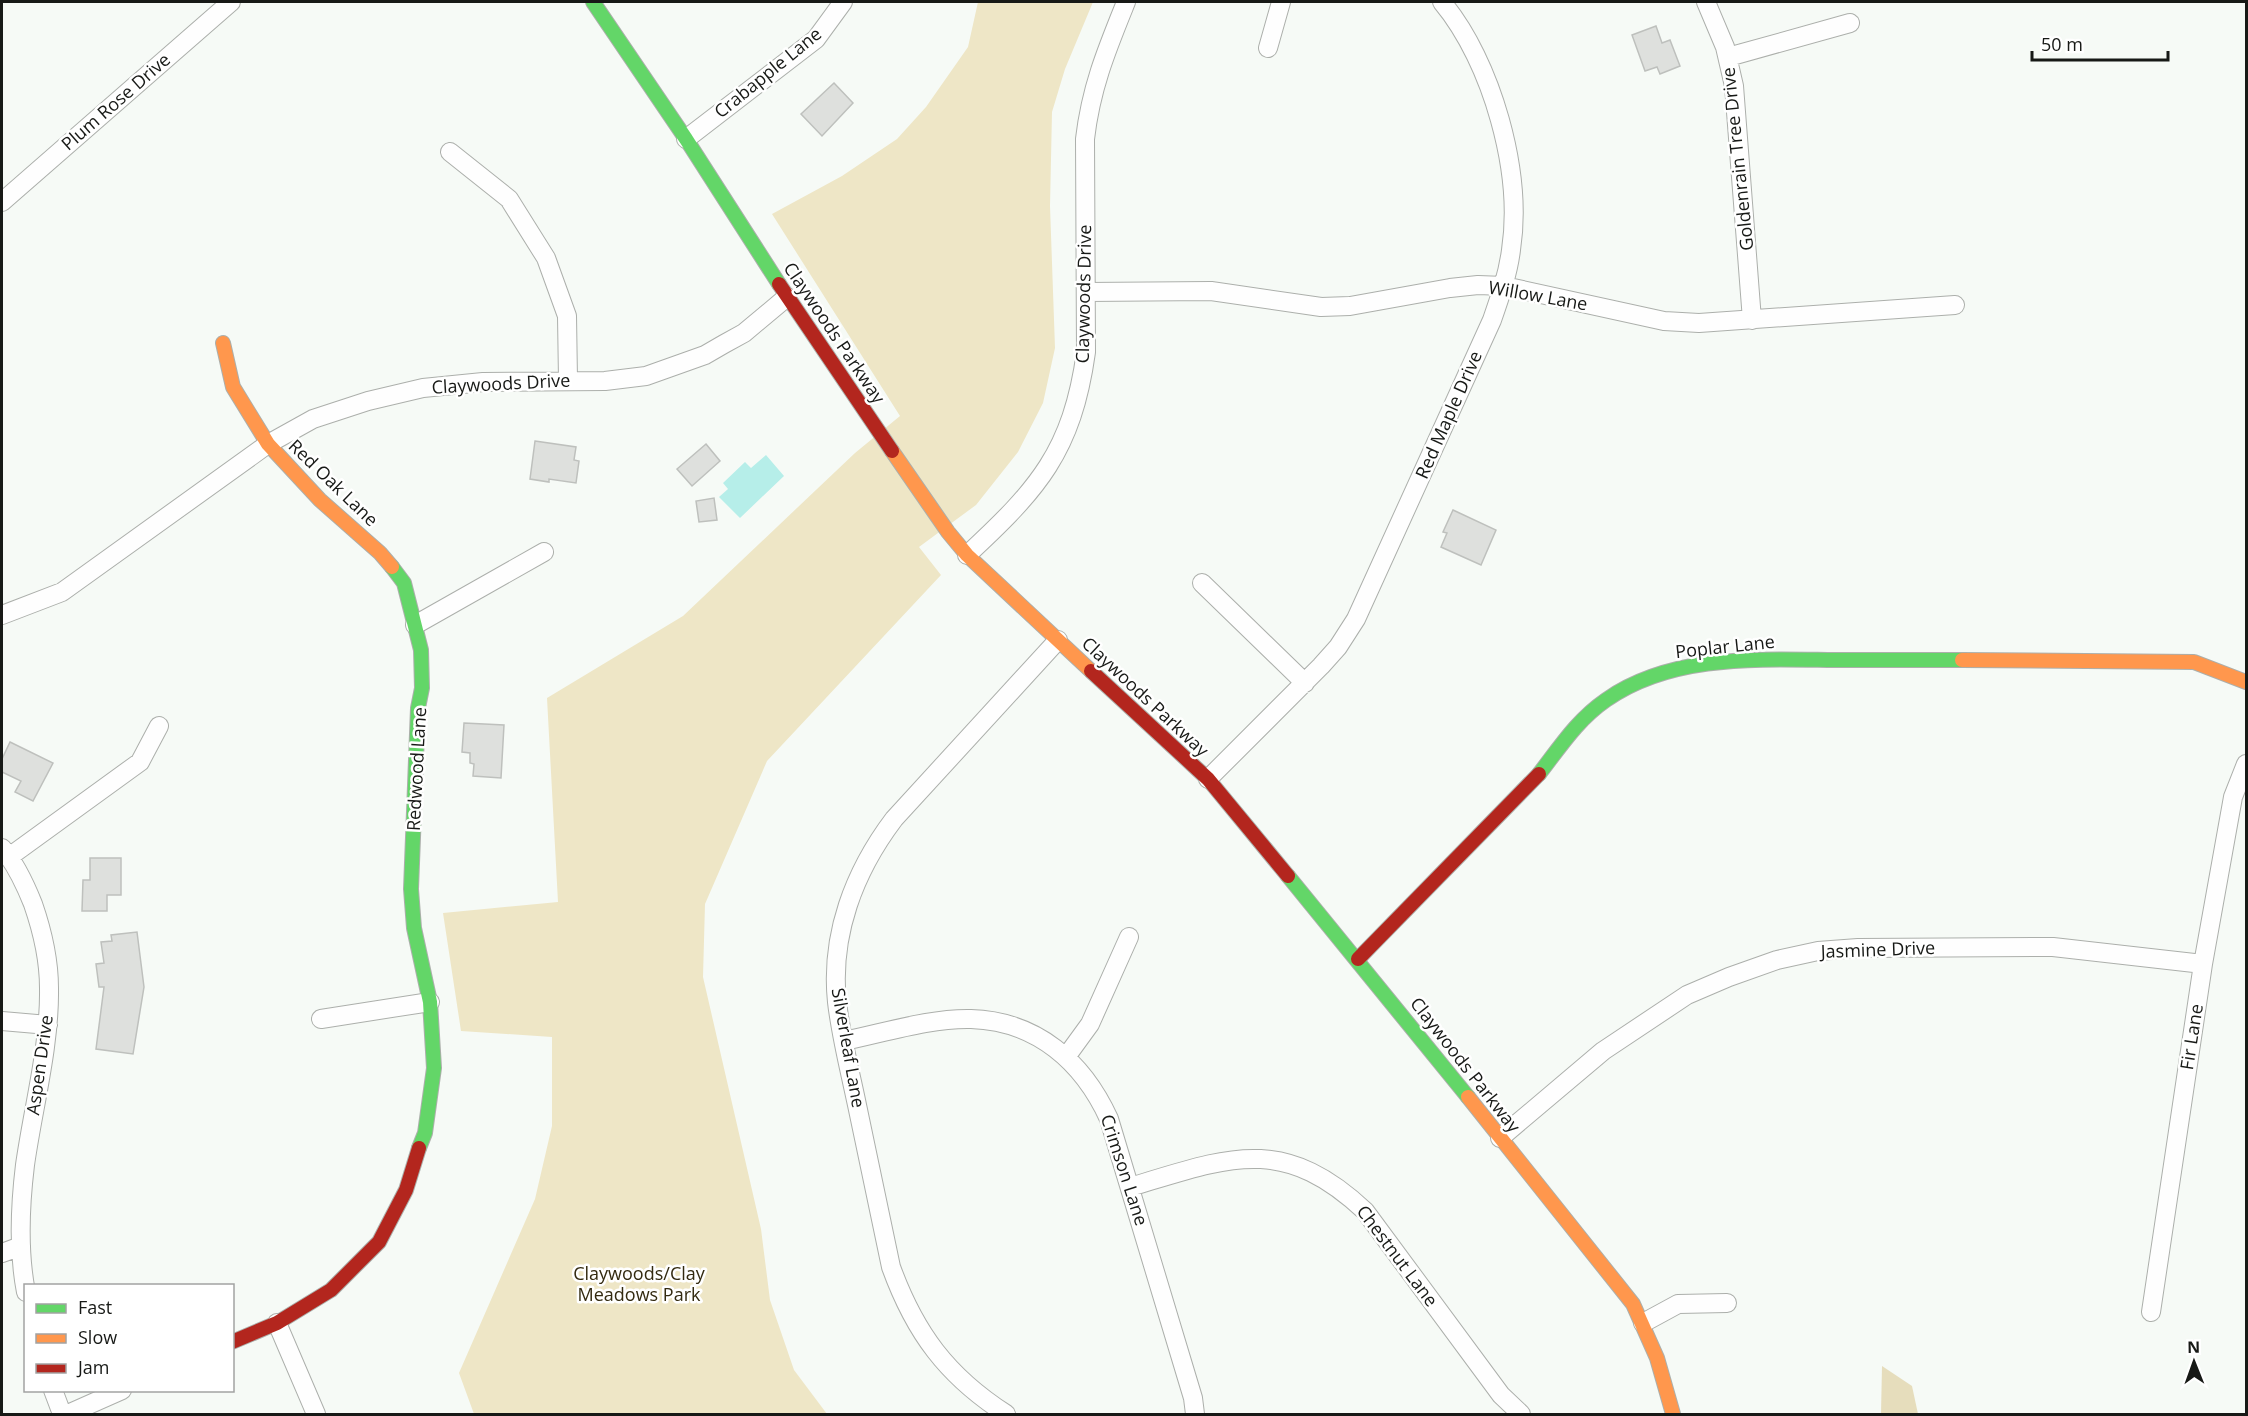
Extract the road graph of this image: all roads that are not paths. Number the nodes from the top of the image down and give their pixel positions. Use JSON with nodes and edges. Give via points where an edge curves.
{"nodes":[{"id":1,"x":231,"y":2,"type":"edge"},
{"id":2,"x":593,"y":2,"type":"edge"},
{"id":3,"x":843,"y":2,"type":"edge"},
{"id":4,"x":1126,"y":2,"type":"edge"},
{"id":5,"x":1281,"y":2,"type":"edge"},
{"id":6,"x":1442,"y":2,"type":"edge"},
{"id":7,"x":1706,"y":2,"type":"edge"},
{"id":8,"x":1850,"y":23,"type":"dead end"},
{"id":9,"x":1268,"y":48,"type":"dead end"},
{"id":10,"x":1728,"y":57,"type":"junction"},
{"id":11,"x":686,"y":139,"type":"junction"},
{"id":12,"x":450,"y":152,"type":"dead end"},
{"id":13,"x":2,"y":202,"type":"edge"},
{"id":14,"x":1504,"y":286,"type":"junction"},
{"id":15,"x":1086,"y":292,"type":"junction"},
{"id":16,"x":787,"y":297,"type":"junction"},
{"id":17,"x":1955,"y":304,"type":"dead end"},
{"id":18,"x":1752,"y":320,"type":"junction"},
{"id":19,"x":223,"y":343,"type":"dead end"},
{"id":20,"x":568,"y":380,"type":"junction"},
{"id":21,"x":268,"y":444,"type":"junction"},
{"id":22,"x":373,"y":547,"type":"joint"},
{"id":23,"x":544,"y":552,"type":"dead end"},
{"id":24,"x":967,"y":555,"type":"junction"},
{"id":25,"x":1202,"y":583,"type":"dead end"},
{"id":26,"x":2,"y":615,"type":"edge"},
{"id":27,"x":415,"y":625,"type":"junction"},
{"id":28,"x":1058,"y":640,"type":"junction"},
{"id":29,"x":1305,"y":682,"type":"junction"},
{"id":30,"x":2247,"y":682,"type":"edge"},
{"id":31,"x":159,"y":726,"type":"dead end"},
{"id":32,"x":2247,"y":764,"type":"edge"},
{"id":33,"x":1208,"y":779,"type":"junction"},
{"id":34,"x":5,"y":853,"type":"edge"},
{"id":35,"x":1130,"y":937,"type":"dead end"},
{"id":36,"x":1358,"y":959,"type":"junction"},
{"id":37,"x":2203,"y":964,"type":"junction"},
{"id":38,"x":430,"y":1002,"type":"junction"},
{"id":39,"x":321,"y":1019,"type":"dead end"},
{"id":40,"x":2,"y":1021,"type":"edge"},
{"id":41,"x":48,"y":1025,"type":"junction"},
{"id":42,"x":844,"y":1041,"type":"junction"},
{"id":43,"x":1066,"y":1057,"type":"junction"},
{"id":44,"x":1500,"y":1138,"type":"junction"},
{"id":45,"x":1130,"y":1187,"type":"junction"},
{"id":46,"x":21,"y":1246,"type":"junction"},
{"id":47,"x":2,"y":1253,"type":"edge"},
{"id":48,"x":25,"y":1284,"type":"edge"},
{"id":49,"x":1727,"y":1303,"type":"dead end"},
{"id":50,"x":2151,"y":1312,"type":"dead end"},
{"id":51,"x":278,"y":1323,"type":"junction"},
{"id":52,"x":1643,"y":1323,"type":"junction"},
{"id":53,"x":234,"y":1341,"type":"edge"},
{"id":54,"x":54,"y":1392,"type":"edge"},
{"id":55,"x":118,"y":1392,"type":"edge"},
{"id":56,"x":62,"y":1414,"type":"edge"},
{"id":57,"x":68,"y":1414,"type":"edge"},
{"id":58,"x":316,"y":1414,"type":"edge"},
{"id":59,"x":1006,"y":1414,"type":"edge"},
{"id":60,"x":1195,"y":1414,"type":"edge"},
{"id":61,"x":1521,"y":1414,"type":"edge"},
{"id":62,"x":1673,"y":1414,"type":"edge"}],
"edges":[{"from":1,"to":13,"type":"street","name":"Plum Rose Drive"},
{"from":2,"to":11,"type":"street","name":"Claywoods Parkway"},
{"from":3,"to":11,"type":"street","name":"Crabapple Lane","via":[[816,39]]},
{"from":4,"to":15,"type":"street","name":"Claywoods Drive","via":[[1088,109],[1084,160]]},
{"from":5,"to":9,"type":"street"},
{"from":6,"to":14,"type":"street","name":"Red Maple Drive","via":[[1478,58],[1506,147],[1514,211]]},
{"from":7,"to":10,"type":"street","name":"Goldenrain Tree Drive"},
{"from":8,"to":10,"type":"street"},
{"from":10,"to":18,"type":"street","name":"Goldenrain Tree Drive","via":[[1734,86]]},
{"from":11,"to":16,"type":"street","name":"Claywoods Parkway"},
{"from":12,"to":20,"type":"street","via":[[508,199],[546,258],[567,316]]},
{"from":14,"to":15,"type":"street","name":"Willow Lane","via":[[1450,288],[1350,306],[1321,307],[1210,291]]},
{"from":14,"to":18,"type":"street","name":"Willow Lane","via":[[1664,321]]},
{"from":14,"to":29,"type":"street","name":"Red Maple Drive","via":[[1356,619],[1338,647]]},
{"from":15,"to":24,"type":"street","name":"Claywoods Drive","via":[[1086,352],[1081,387],[1059,448],[1025,499]]},
{"from":16,"to":20,"type":"street","name":"Claywoods Drive","via":[[744,333],[705,355],[646,376]]},
{"from":16,"to":24,"type":"street","name":"Claywoods Parkway"},
{"from":17,"to":18,"type":"street","name":"Willow Lane"},
{"from":19,"to":21,"type":"street","name":"Red Oak Lane","via":[[233,387]]},
{"from":20,"to":21,"type":"street","name":"Claywoods Drive","via":[[423,388],[368,400],[314,419]]},
{"from":21,"to":22,"type":"street","name":"Red Oak Lane","via":[[320,500]]},
{"from":21,"to":26,"type":"street","name":"Claywoods Drive","via":[[62,592]]},
{"from":22,"to":27,"type":"street","name":"Redwood Lane","via":[[404,583]]},
{"from":23,"to":27,"type":"street"},
{"from":24,"to":28,"type":"street","name":"Claywoods Parkway"},
{"from":25,"to":29,"type":"street"},
{"from":27,"to":38,"type":"street","name":"Redwood Lane","via":[[421,650],[422,688],[411,890],[414,928]]},
{"from":28,"to":33,"type":"street","name":"Claywoods Parkway"},
{"from":28,"to":42,"type":"street","name":"Silverleaf Lane","via":[[894,819],[859,874],[847,907],[836,971]]},
{"from":29,"to":33,"type":"street","name":"Red Maple Drive"},
{"from":30,"to":36,"type":"street","name":"Poplar Lane","via":[[2194,662],[1757,658],[1664,673],[1634,684],[1589,712],[1566,736],[1546,766]]},
{"from":31,"to":34,"type":"street","via":[[140,762]]},
{"from":32,"to":37,"type":"street","name":"Fir Lane","via":[[2233,797]]},
{"from":33,"to":36,"type":"street","name":"Claywoods Parkway"},
{"from":34,"to":41,"type":"street","name":"Aspen Drive","via":[[27,888],[38,918],[49,987]]},
{"from":35,"to":43,"type":"street","via":[[1090,1024]]},
{"from":36,"to":44,"type":"street","name":"Claywoods Parkway"},
{"from":37,"to":44,"type":"street","name":"Jasmine Drive","via":[[2053,947],[1858,948],[1777,960],[1687,995],[1603,1051]]},
{"from":37,"to":50,"type":"street","name":"Fir Lane"},
{"from":38,"to":39,"type":"street"},
{"from":38,"to":51,"type":"street","name":"Redwood Lane","via":[[434,1068],[425,1133],[391,1222],[373,1249],[331,1290]]},
{"from":40,"to":41,"type":"street"},
{"from":41,"to":46,"type":"street","name":"Aspen Drive","via":[[25,1166]]},
{"from":42,"to":43,"type":"street","name":"Crimson Lane","via":[[971,1019],[1018,1029],[1043,1040]]},
{"from":42,"to":59,"type":"street","name":"Silverleaf Lane","via":[[891,1267],[903,1299],[937,1355],[960,1381]]},
{"from":43,"to":45,"type":"street","name":"Crimson Lane","via":[[1099,1097]]},
{"from":44,"to":52,"type":"street","name":"Claywoods Parkway","via":[[1633,1304]]},
{"from":45,"to":60,"type":"street","name":"Crimson Lane"},
{"from":45,"to":61,"type":"street","name":"Chestnut Lane","via":[[1217,1161],[1244,1158],[1281,1162],[1321,1176],[1365,1211],[1500,1395]]},
{"from":46,"to":47,"type":"street"},
{"from":46,"to":48,"type":"street","name":"Aspen Drive"},
{"from":49,"to":52,"type":"street","via":[[1678,1304]]},
{"from":51,"to":53,"type":"street","name":"Redwood Lane"},
{"from":51,"to":58,"type":"street"},
{"from":52,"to":62,"type":"street","name":"Claywoods Parkway","via":[[1665,1379]]},
{"from":54,"to":56,"type":"street"},
{"from":55,"to":57,"type":"street"}]}
